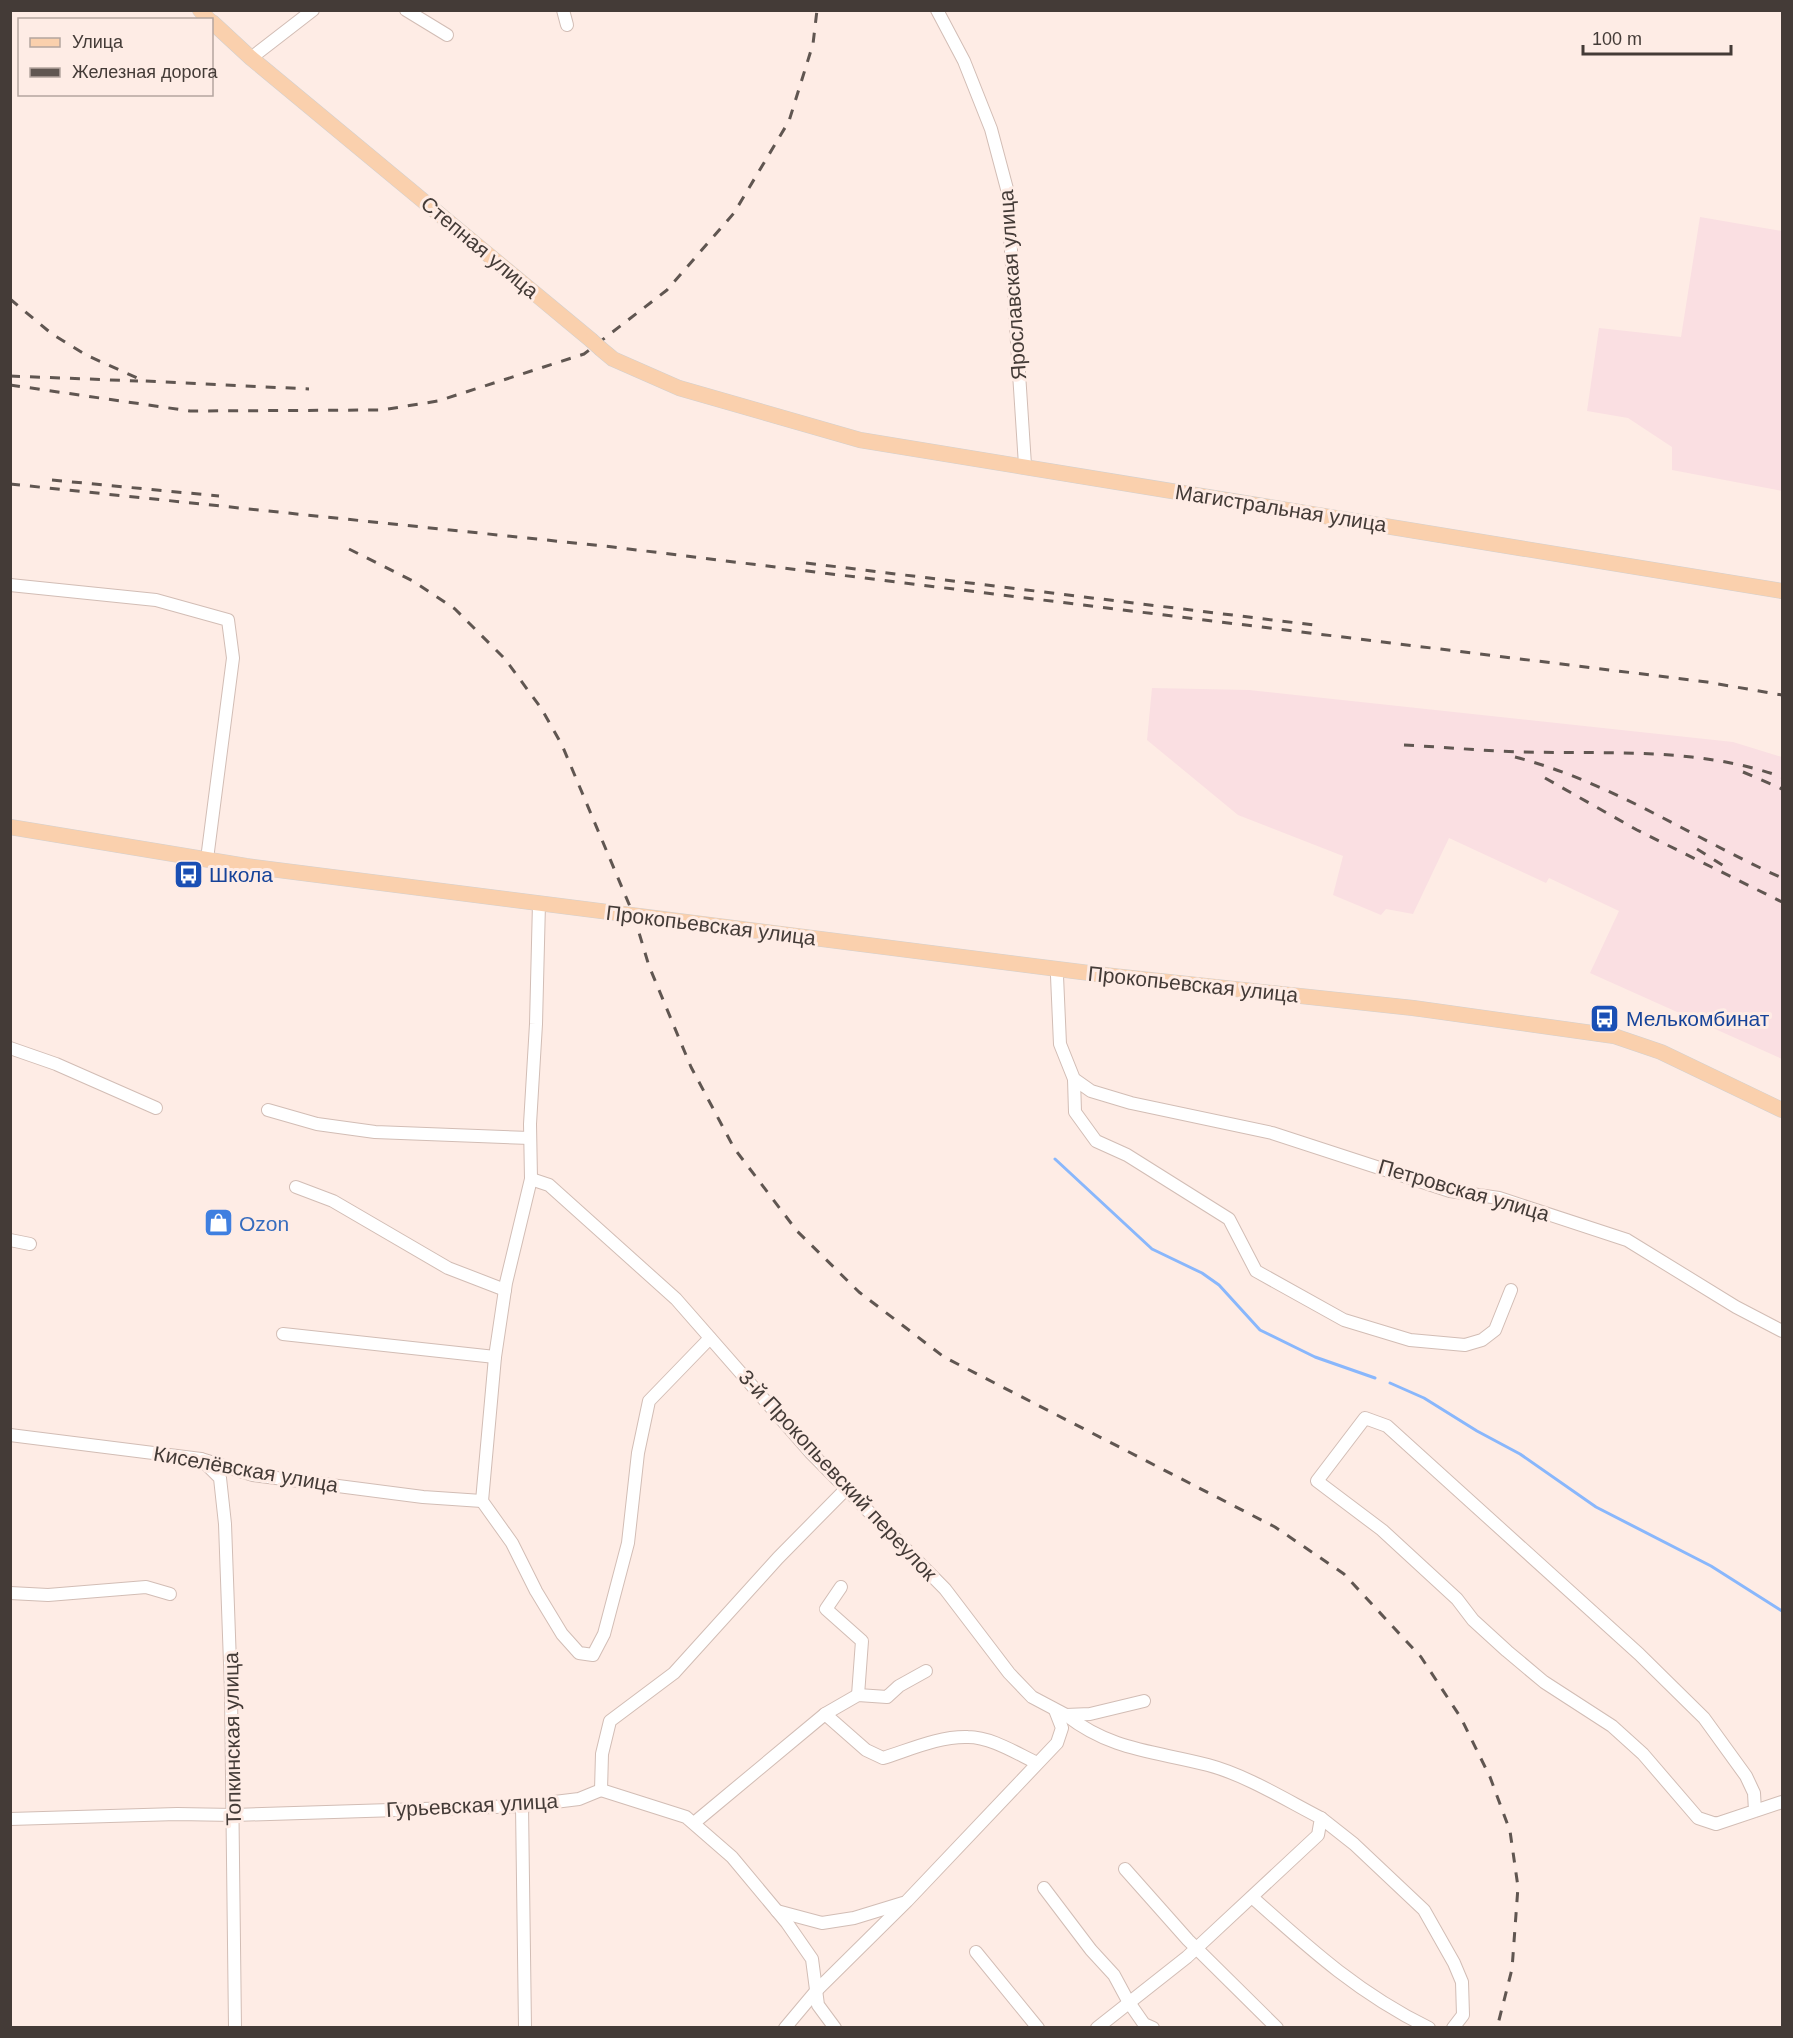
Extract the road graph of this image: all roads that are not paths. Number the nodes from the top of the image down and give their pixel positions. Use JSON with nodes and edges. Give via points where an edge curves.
{"nodes":[{"id":1,"x":313,"y":10,"type":"edge"},
{"id":2,"x":406,"y":10,"type":"edge"},
{"id":3,"x":563,"y":10,"type":"edge"},
{"id":4,"x":937,"y":10,"type":"edge"},
{"id":5,"x":213,"y":24,"type":"edge"},
{"id":6,"x":567,"y":25,"type":"dead end"},
{"id":7,"x":447,"y":35,"type":"dead end"},
{"id":8,"x":251,"y":58,"type":"junction"},
{"id":9,"x":781,"y":418,"type":"joint"},
{"id":10,"x":1025,"y":465,"type":"junction"},
{"id":11,"x":10,"y":585,"type":"edge"},
{"id":12,"x":1782,"y":591,"type":"edge"},
{"id":13,"x":10,"y":827,"type":"edge"},
{"id":14,"x":207,"y":859,"type":"junction"},
{"id":15,"x":539,"y":903,"type":"junction"},
{"id":16,"x":1057,"y":976,"type":"dead end"},
{"id":17,"x":10,"y":1048,"type":"edge"},
{"id":18,"x":1074,"y":1078,"type":"junction"},
{"id":19,"x":156,"y":1108,"type":"dead end"},
{"id":20,"x":268,"y":1110,"type":"dead end"},
{"id":21,"x":1782,"y":1110,"type":"edge"},
{"id":22,"x":530,"y":1137,"type":"junction"},
{"id":23,"x":531,"y":1179,"type":"junction"},
{"id":24,"x":296,"y":1187,"type":"dead end"},
{"id":25,"x":10,"y":1240,"type":"edge"},
{"id":26,"x":30,"y":1244,"type":"dead end"},
{"id":27,"x":505,"y":1290,"type":"junction"},
{"id":28,"x":1512,"y":1290,"type":"dead end"},
{"id":29,"x":1782,"y":1331,"type":"edge"},
{"id":30,"x":283,"y":1334,"type":"dead end"},
{"id":31,"x":710,"y":1338,"type":"junction"},
{"id":32,"x":495,"y":1357,"type":"junction"},
{"id":33,"x":10,"y":1435,"type":"edge"},
{"id":34,"x":201,"y":1459,"type":"junction"},
{"id":35,"x":847,"y":1488,"type":"junction"},
{"id":36,"x":482,"y":1501,"type":"junction"},
{"id":37,"x":841,"y":1587,"type":"dead end"},
{"id":38,"x":10,"y":1593,"type":"edge"},
{"id":39,"x":170,"y":1594,"type":"dead end"},
{"id":40,"x":926,"y":1671,"type":"dead end"},
{"id":41,"x":858,"y":1695,"type":"junction"},
{"id":42,"x":1144,"y":1701,"type":"dead end"},
{"id":43,"x":1060,"y":1712,"type":"junction"},
{"id":44,"x":825,"y":1714,"type":"junction"},
{"id":45,"x":1037,"y":1763,"type":"junction"},
{"id":46,"x":601,"y":1790,"type":"junction"},
{"id":47,"x":1782,"y":1803,"type":"edge"},
{"id":48,"x":522,"y":1806,"type":"junction"},
{"id":49,"x":1755,"y":1811,"type":"junction"},
{"id":50,"x":234,"y":1815,"type":"junction"},
{"id":51,"x":1321,"y":1818,"type":"junction"},
{"id":52,"x":10,"y":1819,"type":"edge"},
{"id":53,"x":693,"y":1824,"type":"junction"},
{"id":54,"x":1125,"y":1869,"type":"dead end"},
{"id":55,"x":1044,"y":1888,"type":"dead end"},
{"id":56,"x":1252,"y":1897,"type":"junction"},
{"id":57,"x":907,"y":1901,"type":"junction"},
{"id":58,"x":777,"y":1911,"type":"junction"},
{"id":59,"x":1197,"y":1948,"type":"junction"},
{"id":60,"x":976,"y":1952,"type":"dead end"},
{"id":61,"x":816,"y":1991,"type":"junction"},
{"id":62,"x":1128,"y":2001,"type":"junction"},
{"id":63,"x":236,"y":2028,"type":"edge"},
{"id":64,"x":525,"y":2028,"type":"edge"},
{"id":65,"x":785,"y":2028,"type":"edge"},
{"id":66,"x":835,"y":2028,"type":"edge"},
{"id":67,"x":1038,"y":2028,"type":"edge"},
{"id":68,"x":1097,"y":2028,"type":"edge"},
{"id":69,"x":1153,"y":2028,"type":"edge"},
{"id":70,"x":1277,"y":2028,"type":"edge"},
{"id":71,"x":1429,"y":2028,"type":"edge"},
{"id":72,"x":1453,"y":2028,"type":"edge"}],
"edges":[{"from":1,"to":8,"type":"street"},
{"from":2,"to":7,"type":"street"},
{"from":3,"to":6,"type":"street"},
{"from":4,"to":10,"type":"street","name":"Ярославская улица","via":[[964,61],[991,129],[1007,189]]},
{"from":5,"to":8,"type":"main road","name":"Степная улица"},
{"from":8,"to":9,"type":"main road","name":"Степная улица","via":[[613,359],[679,388]]},
{"from":9,"to":10,"type":"main road","name":"Магистральная улица","via":[[860,440]]},
{"from":10,"to":12,"type":"main road","name":"Магистральная улица"},
{"from":11,"to":14,"type":"street","via":[[156,600],[228,620],[233,658]]},
{"from":13,"to":14,"type":"main road","name":"Прокопьевская улица"},
{"from":14,"to":15,"type":"main road","name":"Прокопьевская улица"},
{"from":15,"to":21,"type":"main road","name":"Прокопьевская улица","via":[[1101,975],[1413,1008],[1614,1036],[1661,1052]]},
{"from":15,"to":22,"type":"street"},
{"from":16,"to":18,"type":"street","via":[[1060,1044]]},
{"from":17,"to":19,"type":"street"},
{"from":18,"to":28,"type":"street","via":[[1076,1112],[1096,1142],[1127,1155],[1229,1219],[1256,1271],[1344,1320],[1410,1340],[1465,1346],[1495,1330]]},
{"from":18,"to":29,"type":"street","name":"Петровская улица","via":[[1091,1091],[1131,1103],[1272,1133],[1450,1191],[1499,1198],[1628,1240]]},
{"from":20,"to":22,"type":"street","via":[[317,1124],[375,1132]]},
{"from":22,"to":23,"type":"street"},
{"from":23,"to":27,"type":"street"},
{"from":23,"to":31,"type":"street","name":"3-й Прокопьевский переулок","via":[[549,1185],[676,1299]]},
{"from":24,"to":27,"type":"street","via":[[333,1201],[448,1268]]},
{"from":25,"to":26,"type":"street"},
{"from":27,"to":32,"type":"street"},
{"from":30,"to":32,"type":"street"},
{"from":31,"to":35,"type":"street","name":"3-й Прокопьевский переулок","via":[[776,1416]]},
{"from":31,"to":36,"type":"street","via":[[649,1401],[638,1453],[628,1543],[604,1634],[593,1655],[579,1653],[562,1634],[513,1543]]},
{"from":32,"to":36,"type":"street"},
{"from":33,"to":34,"type":"street","name":"Киселёвская улица"},
{"from":34,"to":36,"type":"street","name":"Киселёвская улица","via":[[253,1474]]},
{"from":34,"to":50,"type":"street","name":"Топкинская улица","via":[[220,1478],[225,1524]]},
{"from":35,"to":43,"type":"street","name":"3-й Прокопьевский переулок","via":[[945,1589],[1009,1673],[1032,1697]]},
{"from":35,"to":46,"type":"street","via":[[674,1673],[610,1721],[602,1754]]},
{"from":37,"to":41,"type":"street","via":[[826,1609],[862,1641]]},
{"from":38,"to":39,"type":"street","via":[[48,1595],[146,1587]]},
{"from":40,"to":41,"type":"street","via":[[887,1697]]},
{"from":41,"to":44,"type":"street"},
{"from":42,"to":43,"type":"street","via":[[1090,1714]]},
{"from":43,"to":45,"type":"street","via":[[1062,1728],[1057,1743]]},
{"from":43,"to":51,"type":"street","name":"3-й Прокопьевский переулок","via":[[1118,1745],[1210,1766]]},
{"from":44,"to":45,"type":"street","via":[[866,1750],[882,1758],[921,1745],[969,1737],[1007,1748]]},
{"from":44,"to":53,"type":"street"},
{"from":45,"to":57,"type":"street"},
{"from":46,"to":48,"type":"street","name":"Гурьевская улица","via":[[579,1799]]},
{"from":46,"to":53,"type":"street","via":[[686,1817]]},
{"from":47,"to":49,"type":"street"},
{"from":48,"to":50,"type":"street","name":"Гурьевская улица"},
{"from":48,"to":64,"type":"street"},
{"from":49,"to":49,"type":"street","via":[[1716,1824],[1698,1818],[1643,1754],[1612,1726],[1544,1682],[1473,1620],[1457,1599],[1382,1530],[1317,1481],[1365,1418],[1387,1426],[1639,1654],[1704,1718],[1746,1776],[1754,1794]]},
{"from":50,"to":52,"type":"street","name":"Гурьевская улица"},
{"from":50,"to":63,"type":"street","name":"Топкинская улица"},
{"from":51,"to":56,"type":"street","via":[[1318,1835]]},
{"from":51,"to":72,"type":"street","name":"3-й Прокопьевский переулок","via":[[1424,1910],[1462,1982],[1463,2016]]},
{"from":53,"to":58,"type":"street","via":[[732,1857]]},
{"from":54,"to":59,"type":"street"},
{"from":55,"to":62,"type":"street","via":[[1114,1975]]},
{"from":56,"to":59,"type":"street"},
{"from":56,"to":71,"type":"street","via":[[1318,1957],[1386,2007]]},
{"from":57,"to":58,"type":"street","via":[[854,1918],[822,1923]]},
{"from":57,"to":61,"type":"street"},
{"from":58,"to":61,"type":"street","via":[[812,1959]]},
{"from":59,"to":62,"type":"street"},
{"from":59,"to":70,"type":"street"},
{"from":60,"to":67,"type":"street"},
{"from":61,"to":65,"type":"street"},
{"from":61,"to":66,"type":"street","via":[[818,2005]]},
{"from":62,"to":68,"type":"street"},
{"from":62,"to":69,"type":"street","via":[[1144,2024]]}]}
